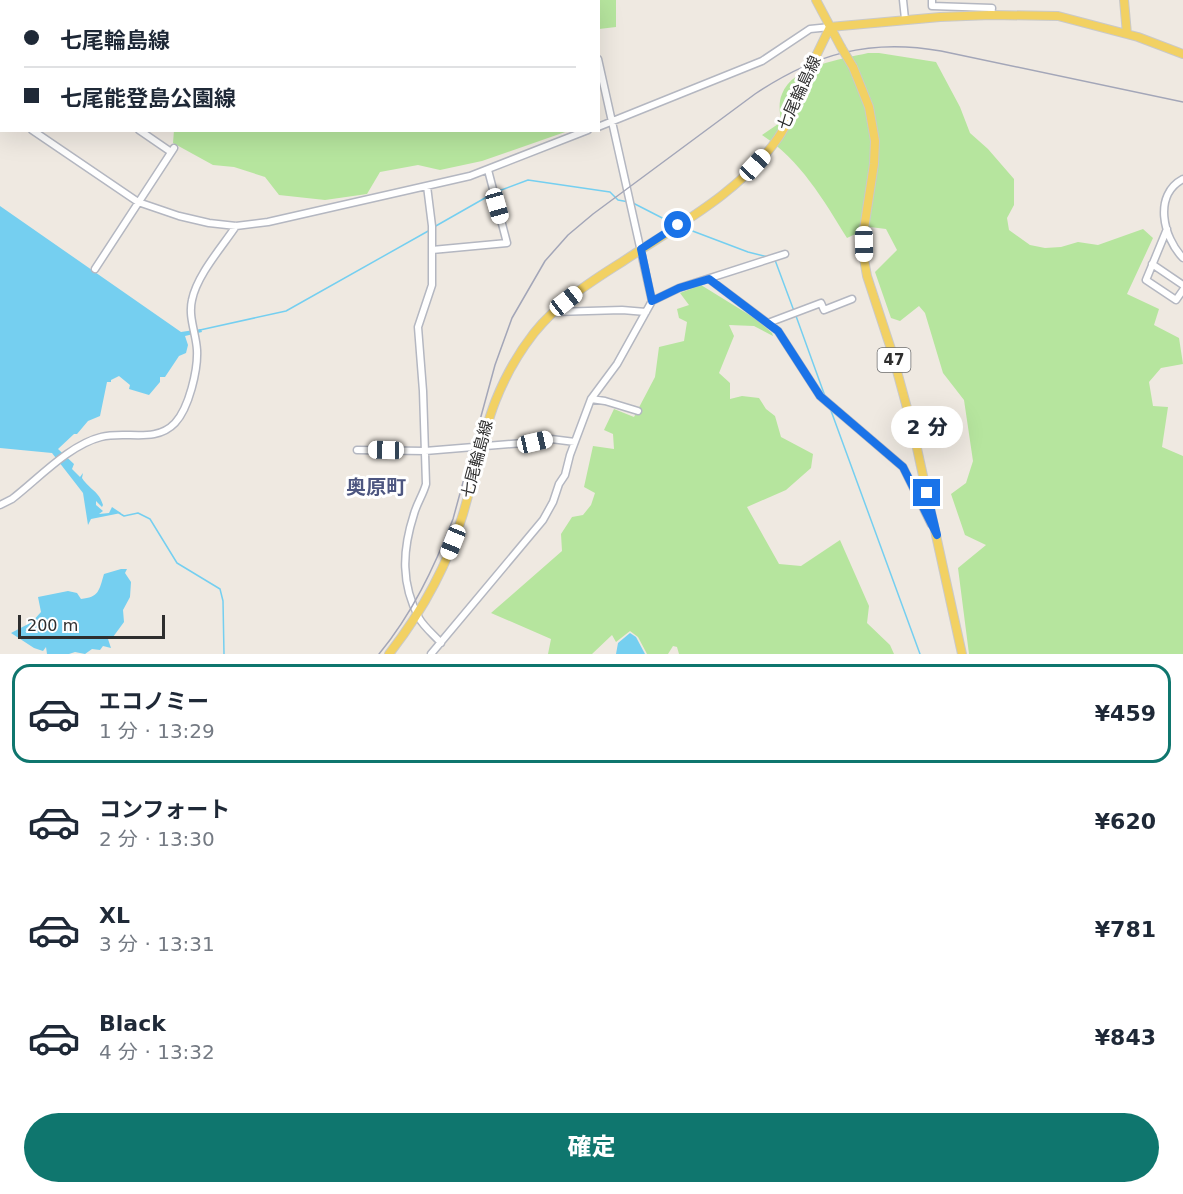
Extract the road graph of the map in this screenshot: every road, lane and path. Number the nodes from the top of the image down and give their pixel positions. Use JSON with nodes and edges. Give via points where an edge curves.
{"nodes":[{"id":1,"x":816,"y":0,"type":"edge"},
{"id":2,"x":903,"y":0,"type":"edge"},
{"id":3,"x":932,"y":0,"type":"edge"},
{"id":4,"x":1124,"y":0,"type":"edge"},
{"id":5,"x":978,"y":3,"type":"edge"},
{"id":6,"x":991,"y":15,"type":"junction"},
{"id":7,"x":905,"y":19,"type":"junction"},
{"id":8,"x":830,"y":27,"type":"junction"},
{"id":9,"x":1127,"y":34,"type":"junction"},
{"id":10,"x":1183,"y":54,"type":"edge"},
{"id":11,"x":600,"y":68,"type":"edge"},
{"id":12,"x":612,"y":122,"type":"junction"},
{"id":13,"x":600,"y":126,"type":"edge"},
{"id":14,"x":35,"y":132,"type":"edge"},
{"id":15,"x":142,"y":132,"type":"edge"},
{"id":16,"x":583,"y":132,"type":"edge"},
{"id":17,"x":488,"y":170,"type":"junction"},
{"id":18,"x":1183,"y":179,"type":"edge"},
{"id":19,"x":427,"y":186,"type":"junction"},
{"id":20,"x":138,"y":202,"type":"junction"},
{"id":21,"x":236,"y":226,"type":"junction"},
{"id":22,"x":1167,"y":229,"type":"junction"},
{"id":23,"x":432,"y":249,"type":"junction"},
{"id":24,"x":641,"y":249,"type":"junction"},
{"id":25,"x":785,"y":254,"type":"dead end"},
{"id":26,"x":1183,"y":258,"type":"edge"},
{"id":27,"x":1152,"y":264,"type":"junction"},
{"id":28,"x":95,"y":269,"type":"dead end"},
{"id":29,"x":709,"y":279,"type":"junction"},
{"id":30,"x":1183,"y":285,"type":"edge"},
{"id":31,"x":1183,"y":290,"type":"edge"},
{"id":32,"x":852,"y":299,"type":"dead end"},
{"id":33,"x":652,"y":301,"type":"junction"},
{"id":34,"x":554,"y":312,"type":"junction"},
{"id":35,"x":646,"y":312,"type":"junction"},
{"id":36,"x":768,"y":323,"type":"junction"},
{"id":37,"x":591,"y":399,"type":"junction"},
{"id":38,"x":638,"y":411,"type":"dead end"},
{"id":39,"x":575,"y":442,"type":"junction"},
{"id":40,"x":480,"y":447,"type":"junction"},
{"id":41,"x":357,"y":450,"type":"dead end"},
{"id":42,"x":425,"y":451,"type":"junction"},
{"id":43,"x":0,"y":505,"type":"edge"},
{"id":44,"x":937,"y":535,"type":"junction"},
{"id":45,"x":417,"y":613,"type":"junction"},
{"id":46,"x":441,"y":643,"type":"junction"},
{"id":47,"x":389,"y":654,"type":"edge"},
{"id":48,"x":431,"y":654,"type":"edge"},
{"id":49,"x":962,"y":654,"type":"edge"}],
"edges":[{"from":1,"to":8,"type":"main road","number":"47"},
{"from":2,"to":7,"type":"street"},
{"from":3,"to":5,"type":"street","via":[[932,6]]},
{"from":4,"to":9,"type":"main road"},
{"from":5,"to":6,"type":"street","via":[[992,8]]},
{"from":6,"to":7,"type":"main road"},
{"from":6,"to":9,"type":"main road","via":[[1058,16]]},
{"from":7,"to":8,"type":"main road"},
{"from":8,"to":12,"type":"street","via":[[810,29],[762,61]]},
{"from":8,"to":24,"type":"main road","name":"七尾輪島線","bridge":true,"via":[[777,140],[720,197]]},
{"from":8,"to":44,"type":"main road","number":"47","bridge":true,"via":[[869,107],[875,141],[864,259],[910,418]]},
{"from":9,"to":10,"type":"main road"},
{"from":11,"to":12,"type":"street"},
{"from":12,"to":13,"type":"street"},
{"from":12,"to":24,"type":"street"},
{"from":14,"to":20,"type":"street"},
{"from":15,"to":20,"type":"street","via":[[173,150]]},
{"from":16,"to":17,"type":"street"},
{"from":17,"to":19,"type":"street"},
{"from":17,"to":23,"type":"street","via":[[507,243]]},
{"from":18,"to":22,"type":"street","via":[[1168,193],[1163,217]]},
{"from":19,"to":21,"type":"street"},
{"from":19,"to":23,"type":"street"},
{"from":20,"to":21,"type":"street","via":[[179,216]]},
{"from":20,"to":28,"type":"street"},
{"from":21,"to":43,"type":"street","via":[[199,282],[192,300],[197,351],[194,378],[175,423],[149,436],[102,436],[81,444]]},
{"from":22,"to":26,"type":"street"},
{"from":22,"to":27,"type":"street"},
{"from":23,"to":42,"type":"street","via":[[432,285],[418,327]]},
{"from":24,"to":33,"type":"street"},
{"from":24,"to":34,"type":"main road","name":"七尾輪島線","via":[[587,284]]},
{"from":25,"to":29,"type":"street"},
{"from":27,"to":30,"type":"street"},
{"from":27,"to":31,"type":"street","via":[[1146,279],[1176,300]]},
{"from":29,"to":33,"type":"street"},
{"from":29,"to":36,"type":"street"},
{"from":32,"to":36,"type":"street","via":[[824,310],[821,303]]},
{"from":33,"to":35,"type":"street"},
{"from":34,"to":35,"type":"street"},
{"from":34,"to":40,"type":"main road","name":"七尾輪島線","via":[[512,364],[490,410]]},
{"from":35,"to":37,"type":"street","via":[[617,364]]},
{"from":36,"to":44,"type":"street","via":[[778,331],[820,396],[903,467]]},
{"from":37,"to":38,"type":"street"},
{"from":37,"to":39,"type":"street"},
{"from":39,"to":40,"type":"street","via":[[551,439]]},
{"from":39,"to":46,"type":"street","via":[[565,475],[543,520]]},
{"from":40,"to":42,"type":"street"},
{"from":40,"to":45,"type":"main road","name":"七尾輪島線","via":[[456,535]]},
{"from":41,"to":42,"type":"street"},
{"from":42,"to":45,"type":"street","via":[[426,484],[414,513],[405,561],[407,591]]},
{"from":44,"to":49,"type":"main road","number":"47"},
{"from":45,"to":46,"type":"street"},
{"from":45,"to":47,"type":"main road","name":"七尾輪島線"},
{"from":46,"to":48,"type":"street"}]}
